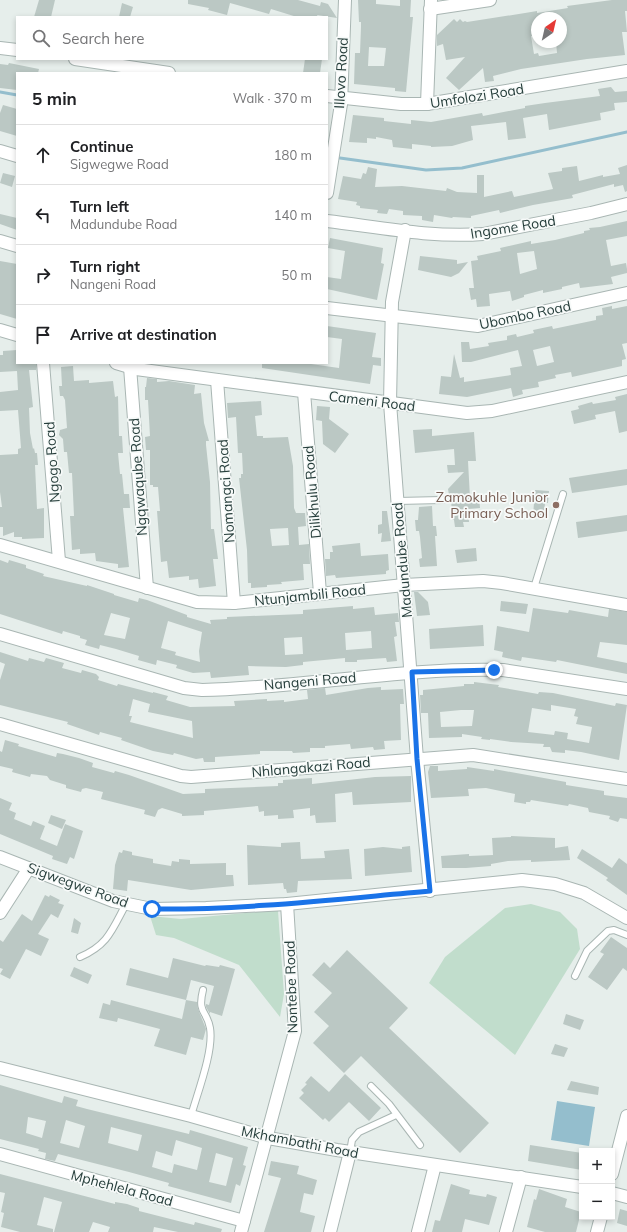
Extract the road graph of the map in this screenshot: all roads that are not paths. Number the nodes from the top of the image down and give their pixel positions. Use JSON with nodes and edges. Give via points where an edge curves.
{"nodes":[{"id":1,"x":345,"y":0,"type":"edge"},
{"id":2,"x":490,"y":0,"type":"edge"},
{"id":3,"x":430,"y":4,"type":"edge"},
{"id":4,"x":0,"y":48,"type":"edge"},
{"id":5,"x":16,"y":50,"type":"edge"},
{"id":6,"x":82,"y":60,"type":"edge"},
{"id":7,"x":627,"y":71,"type":"edge"},
{"id":8,"x":162,"y":72,"type":"edge"},
{"id":9,"x":328,"y":96,"type":"edge"},
{"id":10,"x":341,"y":98,"type":"junction"},
{"id":11,"x":427,"y":104,"type":"junction"},
{"id":12,"x":0,"y":152,"type":"edge"},
{"id":13,"x":16,"y":156,"type":"edge"},
{"id":14,"x":328,"y":186,"type":"edge"},
{"id":15,"x":627,"y":204,"type":"edge"},
{"id":16,"x":328,"y":222,"type":"edge"},
{"id":17,"x":405,"y":230,"type":"junction"},
{"id":18,"x":0,"y":241,"type":"edge"},
{"id":19,"x":16,"y":246,"type":"edge"},
{"id":20,"x":627,"y":293,"type":"edge"},
{"id":21,"x":328,"y":308,"type":"edge"},
{"id":22,"x":391,"y":316,"type":"junction"},
{"id":23,"x":0,"y":330,"type":"edge"},
{"id":24,"x":16,"y":335,"type":"edge"},
{"id":25,"x":43,"y":364,"type":"edge"},
{"id":26,"x":120,"y":364,"type":"edge"},
{"id":27,"x":130,"y":367,"type":"junction"},
{"id":28,"x":217,"y":380,"type":"junction"},
{"id":29,"x":627,"y":382,"type":"edge"},
{"id":30,"x":304,"y":392,"type":"junction"},
{"id":31,"x":390,"y":403,"type":"junction"},
{"id":32,"x":563,"y":494,"type":"dead end"},
{"id":33,"x":442,"y":500,"type":"dead end"},
{"id":34,"x":397,"y":501,"type":"junction"},
{"id":35,"x":0,"y":545,"type":"edge"},
{"id":36,"x":59,"y":561,"type":"junction"},
{"id":37,"x":404,"y":585,"type":"junction"},
{"id":38,"x":147,"y":588,"type":"junction"},
{"id":39,"x":534,"y":588,"type":"junction"},
{"id":40,"x":320,"y":593,"type":"junction"},
{"id":41,"x":234,"y":603,"type":"junction"},
{"id":42,"x":627,"y":605,"type":"edge"},
{"id":43,"x":0,"y":634,"type":"edge"},
{"id":44,"x":412,"y":672,"type":"junction"},
{"id":45,"x":627,"y":689,"type":"edge"},
{"id":46,"x":0,"y":724,"type":"edge"},
{"id":47,"x":417,"y":759,"type":"junction"},
{"id":48,"x":627,"y":779,"type":"edge"},
{"id":49,"x":0,"y":857,"type":"edge"},
{"id":50,"x":30,"y":868,"type":"junction"},
{"id":51,"x":430,"y":891,"type":"junction"},
{"id":52,"x":126,"y":904,"type":"junction"},
{"id":53,"x":287,"y":904,"type":"junction"},
{"id":54,"x":0,"y":913,"type":"edge"},
{"id":55,"x":627,"y":918,"type":"edge"},
{"id":56,"x":627,"y":935,"type":"edge"},
{"id":57,"x":80,"y":957,"type":"dead end"},
{"id":58,"x":575,"y":976,"type":"dead end"},
{"id":59,"x":203,"y":990,"type":"dead end"},
{"id":60,"x":0,"y":1068,"type":"edge"},
{"id":61,"x":371,"y":1086,"type":"dead end"},
{"id":62,"x":396,"y":1115,"type":"junction"},
{"id":63,"x":191,"y":1116,"type":"junction"},
{"id":64,"x":627,"y":1116,"type":"edge"},
{"id":65,"x":268,"y":1138,"type":"junction"},
{"id":66,"x":420,"y":1145,"type":"dead end"},
{"id":67,"x":350,"y":1152,"type":"junction"},
{"id":68,"x":0,"y":1154,"type":"edge"},
{"id":69,"x":615,"y":1162,"type":"edge"},
{"id":70,"x":435,"y":1165,"type":"junction"},
{"id":71,"x":521,"y":1177,"type":"junction"},
{"id":72,"x":579,"y":1187,"type":"edge"},
{"id":73,"x":615,"y":1194,"type":"edge"},
{"id":74,"x":627,"y":1197,"type":"edge"},
{"id":75,"x":600,"y":1220,"type":"edge"},
{"id":76,"x":243,"y":1227,"type":"edge"},
{"id":77,"x":330,"y":1232,"type":"edge"},
{"id":78,"x":418,"y":1232,"type":"edge"},
{"id":79,"x":506,"y":1232,"type":"edge"},
{"id":80,"x":597,"y":1232,"type":"edge"}],
"edges":[{"from":1,"to":10,"type":"street","name":"Illovo Road"},
{"from":2,"to":3,"type":"street"},
{"from":3,"to":11,"type":"street"},
{"from":4,"to":5,"type":"street"},
{"from":6,"to":8,"type":"street"},
{"from":7,"to":11,"type":"street","name":"Umfolozi Road"},
{"from":9,"to":10,"type":"street","name":"Umfolozi Road"},
{"from":10,"to":11,"type":"street","name":"Umfolozi Road"},
{"from":10,"to":14,"type":"street","name":"Illovo Road"},
{"from":12,"to":13,"type":"street"},
{"from":15,"to":17,"type":"street","name":"Ingome Road","via":[[592,214],[482,234],[440,235]]},
{"from":16,"to":17,"type":"street","name":"Ingome Road"},
{"from":17,"to":22,"type":"street","name":"Madundube Road"},
{"from":18,"to":19,"type":"street"},
{"from":20,"to":22,"type":"street","name":"Ubombo Road","via":[[486,325],[471,326]]},
{"from":21,"to":22,"type":"street","name":"Ubombo Road"},
{"from":22,"to":31,"type":"street","name":"Madundube Road"},
{"from":23,"to":24,"type":"street"},
{"from":25,"to":36,"type":"street","name":"Ngogo Road"},
{"from":26,"to":27,"type":"street","name":"Cameni Road"},
{"from":27,"to":28,"type":"street","name":"Cameni Road"},
{"from":27,"to":38,"type":"street","name":"Ngqwaqube Road"},
{"from":28,"to":30,"type":"street","name":"Cameni Road"},
{"from":28,"to":41,"type":"street","name":"Nomangci Road"},
{"from":29,"to":31,"type":"street","name":"Cameni Road","via":[[481,412],[467,413]]},
{"from":30,"to":31,"type":"street","name":"Cameni Road"},
{"from":30,"to":40,"type":"street","name":"Dilikhulu Road"},
{"from":31,"to":34,"type":"street","name":"Madundube Road"},
{"from":32,"to":39,"type":"lane"},
{"from":33,"to":34,"type":"lane"},
{"from":34,"to":37,"type":"street","name":"Madundube Road"},
{"from":35,"to":36,"type":"street","name":"Ntunjambili Road"},
{"from":36,"to":38,"type":"street","name":"Ntunjambili Road"},
{"from":37,"to":39,"type":"street","name":"Ntunjambili Road","via":[[483,581]]},
{"from":37,"to":40,"type":"street","name":"Ntunjambili Road"},
{"from":37,"to":44,"type":"street","name":"Madundube Road"},
{"from":38,"to":41,"type":"street","name":"Ntunjambili Road","via":[[197,602]]},
{"from":39,"to":42,"type":"street","name":"Ntunjambili Road"},
{"from":40,"to":41,"type":"street","name":"Ntunjambili Road"},
{"from":43,"to":44,"type":"street","name":"Nangeni Road","via":[[184,688],[202,690]]},
{"from":44,"to":45,"type":"street","name":"Nangeni Road","via":[[503,670]]},
{"from":44,"to":47,"type":"street","name":"Madundube Road"},
{"from":46,"to":47,"type":"street","name":"Nhlangakazi Road","via":[[191,777]]},
{"from":47,"to":48,"type":"street","name":"Nhlangakazi Road","via":[[474,755]]},
{"from":47,"to":51,"type":"street","name":"Madundube Road"},
{"from":49,"to":50,"type":"street","name":"Sigwegwe Road"},
{"from":50,"to":52,"type":"street","name":"Sigwegwe Road"},
{"from":50,"to":54,"type":"street"},
{"from":51,"to":53,"type":"street","name":"Sigwegwe Road"},
{"from":51,"to":55,"type":"street","name":"Sigwegwe Road","via":[[522,880],[555,884],[584,893]]},
{"from":52,"to":53,"type":"street","name":"Sigwegwe Road","via":[[152,909]]},
{"from":52,"to":57,"type":"lane","via":[[110,935],[101,946]]},
{"from":53,"to":65,"type":"street","name":"Nontebe Road","via":[[295,1031]]},
{"from":56,"to":58,"type":"lane","via":[[614,930],[608,931],[587,951]]},
{"from":59,"to":63,"type":"lane","via":[[201,1008],[210,1028],[209,1043]]},
{"from":60,"to":63,"type":"street","name":"Mkhambathi Road"},
{"from":61,"to":62,"type":"lane","via":[[385,1099]]},
{"from":62,"to":66,"type":"lane"},
{"from":62,"to":67,"type":"lane","via":[[359,1132],[352,1140]]},
{"from":63,"to":65,"type":"street","name":"Mkhambathi Road"},
{"from":64,"to":69,"type":"street"},
{"from":65,"to":67,"type":"street","name":"Mkhambathi Road"},
{"from":65,"to":76,"type":"street","name":"Nontebe Road"},
{"from":67,"to":70,"type":"street","name":"Mkhambathi Road"},
{"from":67,"to":77,"type":"street"},
{"from":68,"to":76,"type":"street","name":"Mphehlela Road"},
{"from":70,"to":71,"type":"street","name":"Mkhambathi Road"},
{"from":70,"to":78,"type":"street"},
{"from":71,"to":72,"type":"street","name":"Mkhambathi Road"},
{"from":71,"to":79,"type":"street"},
{"from":73,"to":74,"type":"street"},
{"from":75,"to":80,"type":"street"}]}
